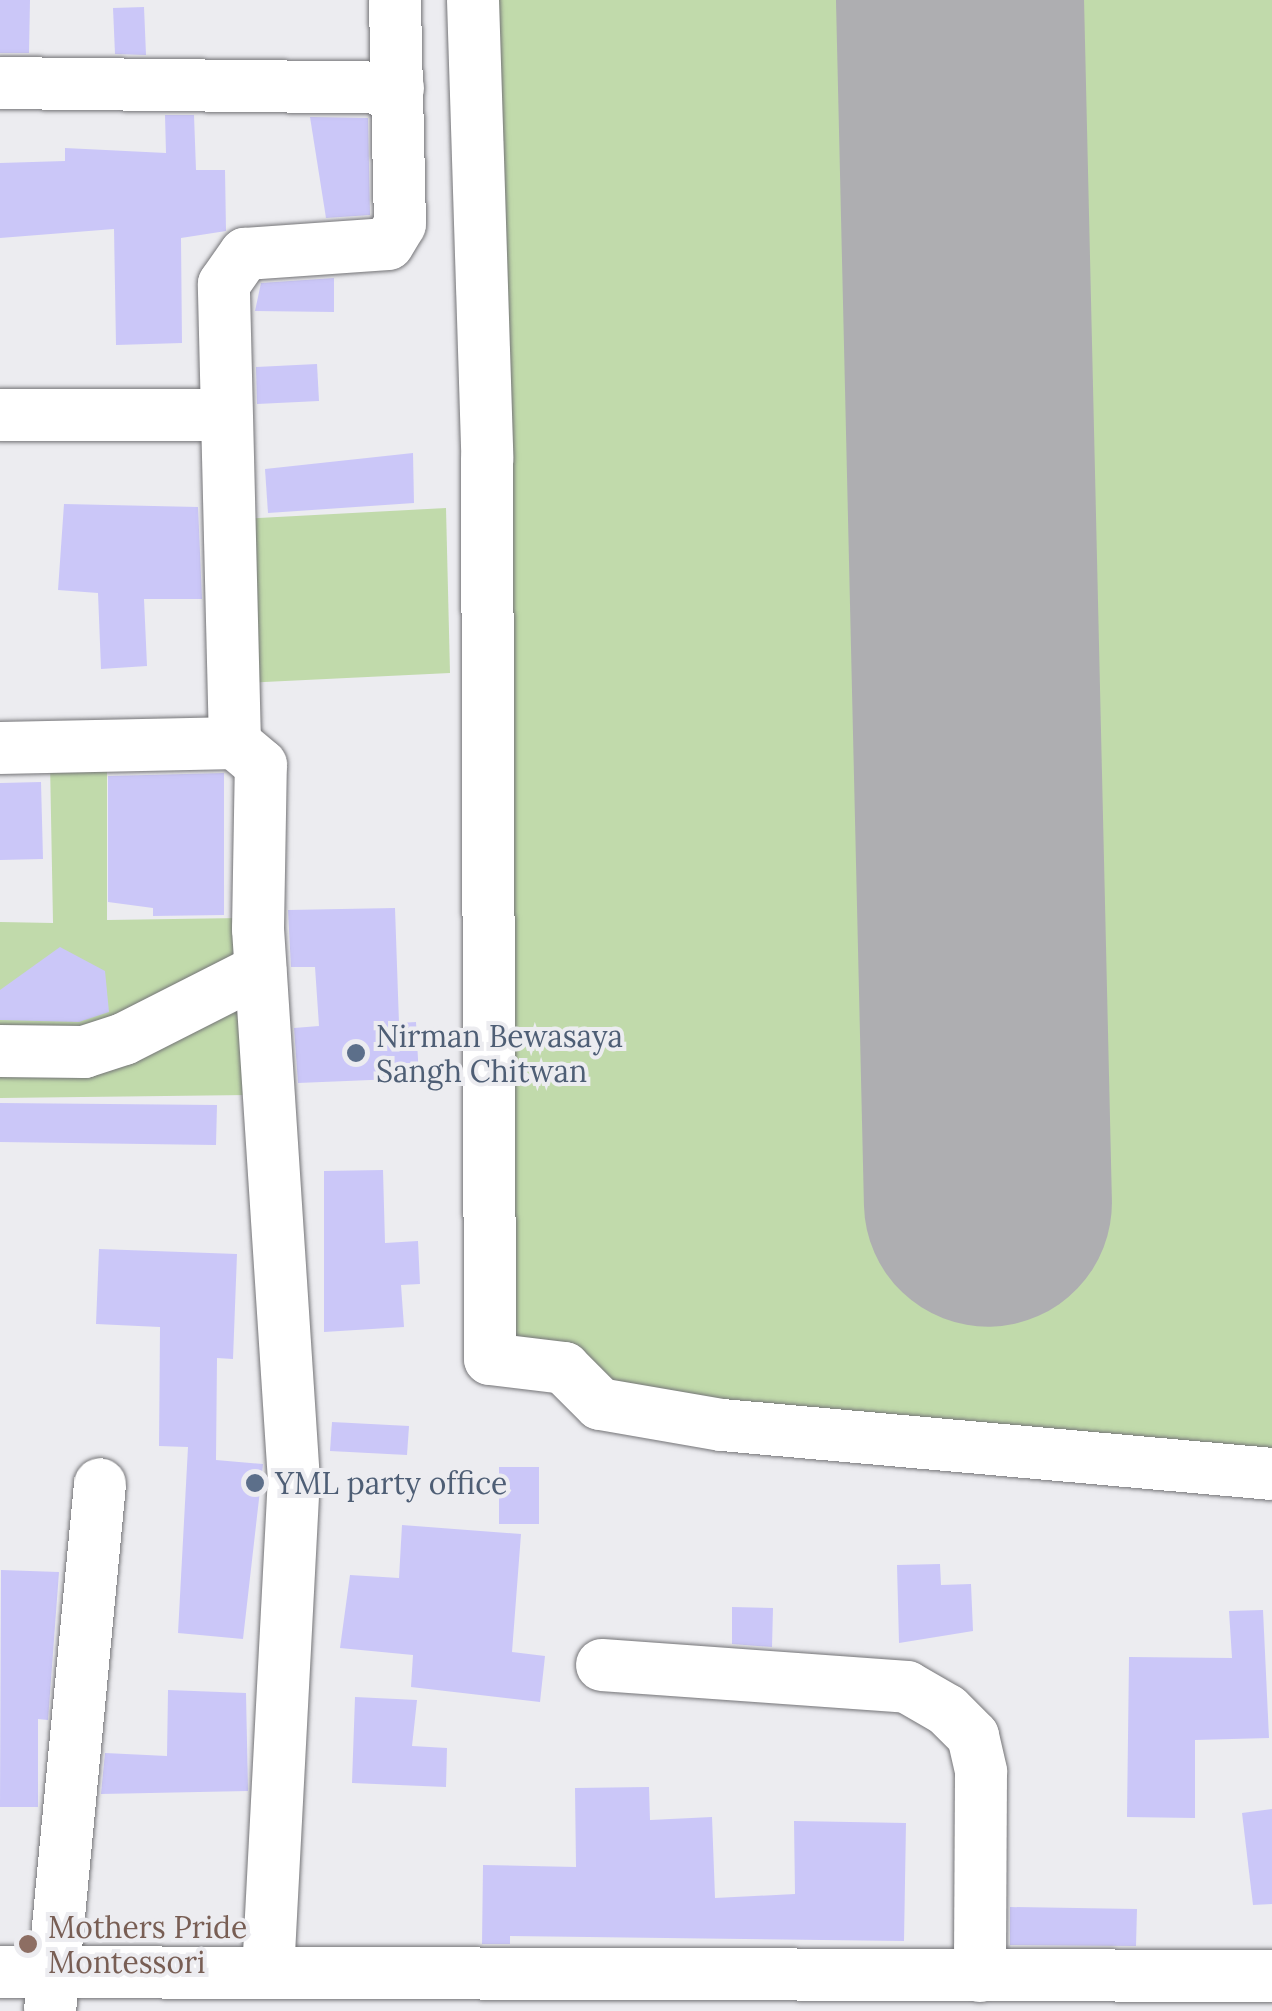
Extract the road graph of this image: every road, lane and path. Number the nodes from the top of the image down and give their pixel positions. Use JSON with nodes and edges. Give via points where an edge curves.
{"nodes":[{"id":1,"x":395,"y":0,"type":"edge"},
{"id":2,"x":474,"y":0,"type":"edge"},
{"id":3,"x":0,"y":83,"type":"edge"},
{"id":4,"x":398,"y":88,"type":"junction"},
{"id":5,"x":0,"y":415,"type":"edge"},
{"id":6,"x":225,"y":415,"type":"junction"},
{"id":7,"x":235,"y":743,"type":"junction"},
{"id":8,"x":0,"y":748,"type":"edge"},
{"id":9,"x":260,"y":970,"type":"junction"},
{"id":10,"x":0,"y":1051,"type":"edge"},
{"id":11,"x":1272,"y":1474,"type":"edge"},
{"id":12,"x":100,"y":1484,"type":"dead end"},
{"id":13,"x":602,"y":1666,"type":"dead end"},
{"id":14,"x":0,"y":1972,"type":"edge"},
{"id":15,"x":1272,"y":1976,"type":"edge"},
{"id":16,"x":237,"y":1986,"type":"edge"},
{"id":17,"x":1002,"y":1987,"type":"edge"},
{"id":18,"x":52,"y":1992,"type":"edge"},
{"id":19,"x":849,"y":1993,"type":"edge"},
{"id":20,"x":1183,"y":1994,"type":"edge"}],
"edges":[{"from":1,"to":4,"type":"street"},
{"from":2,"to":11,"type":"street","via":[[486,458],[490,1359],[564,1368],[600,1404],[722,1425]]},
{"from":3,"to":4,"type":"street"},
{"from":4,"to":6,"type":"street","via":[[400,224],[388,244],[265,248],[230,266]]},
{"from":5,"to":6,"type":"street"},
{"from":6,"to":7,"type":"street"},
{"from":7,"to":8,"type":"street"},
{"from":7,"to":9,"type":"street","via":[[261,765]]},
{"from":9,"to":10,"type":"street","via":[[124,1039],[84,1052]]},
{"from":9,"to":16,"type":"street","via":[[294,1481]]},
{"from":12,"to":18,"type":"street"},
{"from":13,"to":17,"type":"street","via":[[907,1686],[947,1710],[973,1736],[982,1772]]},
{"from":14,"to":18,"type":"street"},
{"from":15,"to":20,"type":"street"},
{"from":16,"to":18,"type":"street"},
{"from":16,"to":19,"type":"street"},
{"from":17,"to":19,"type":"street"},
{"from":17,"to":20,"type":"street"}]}
